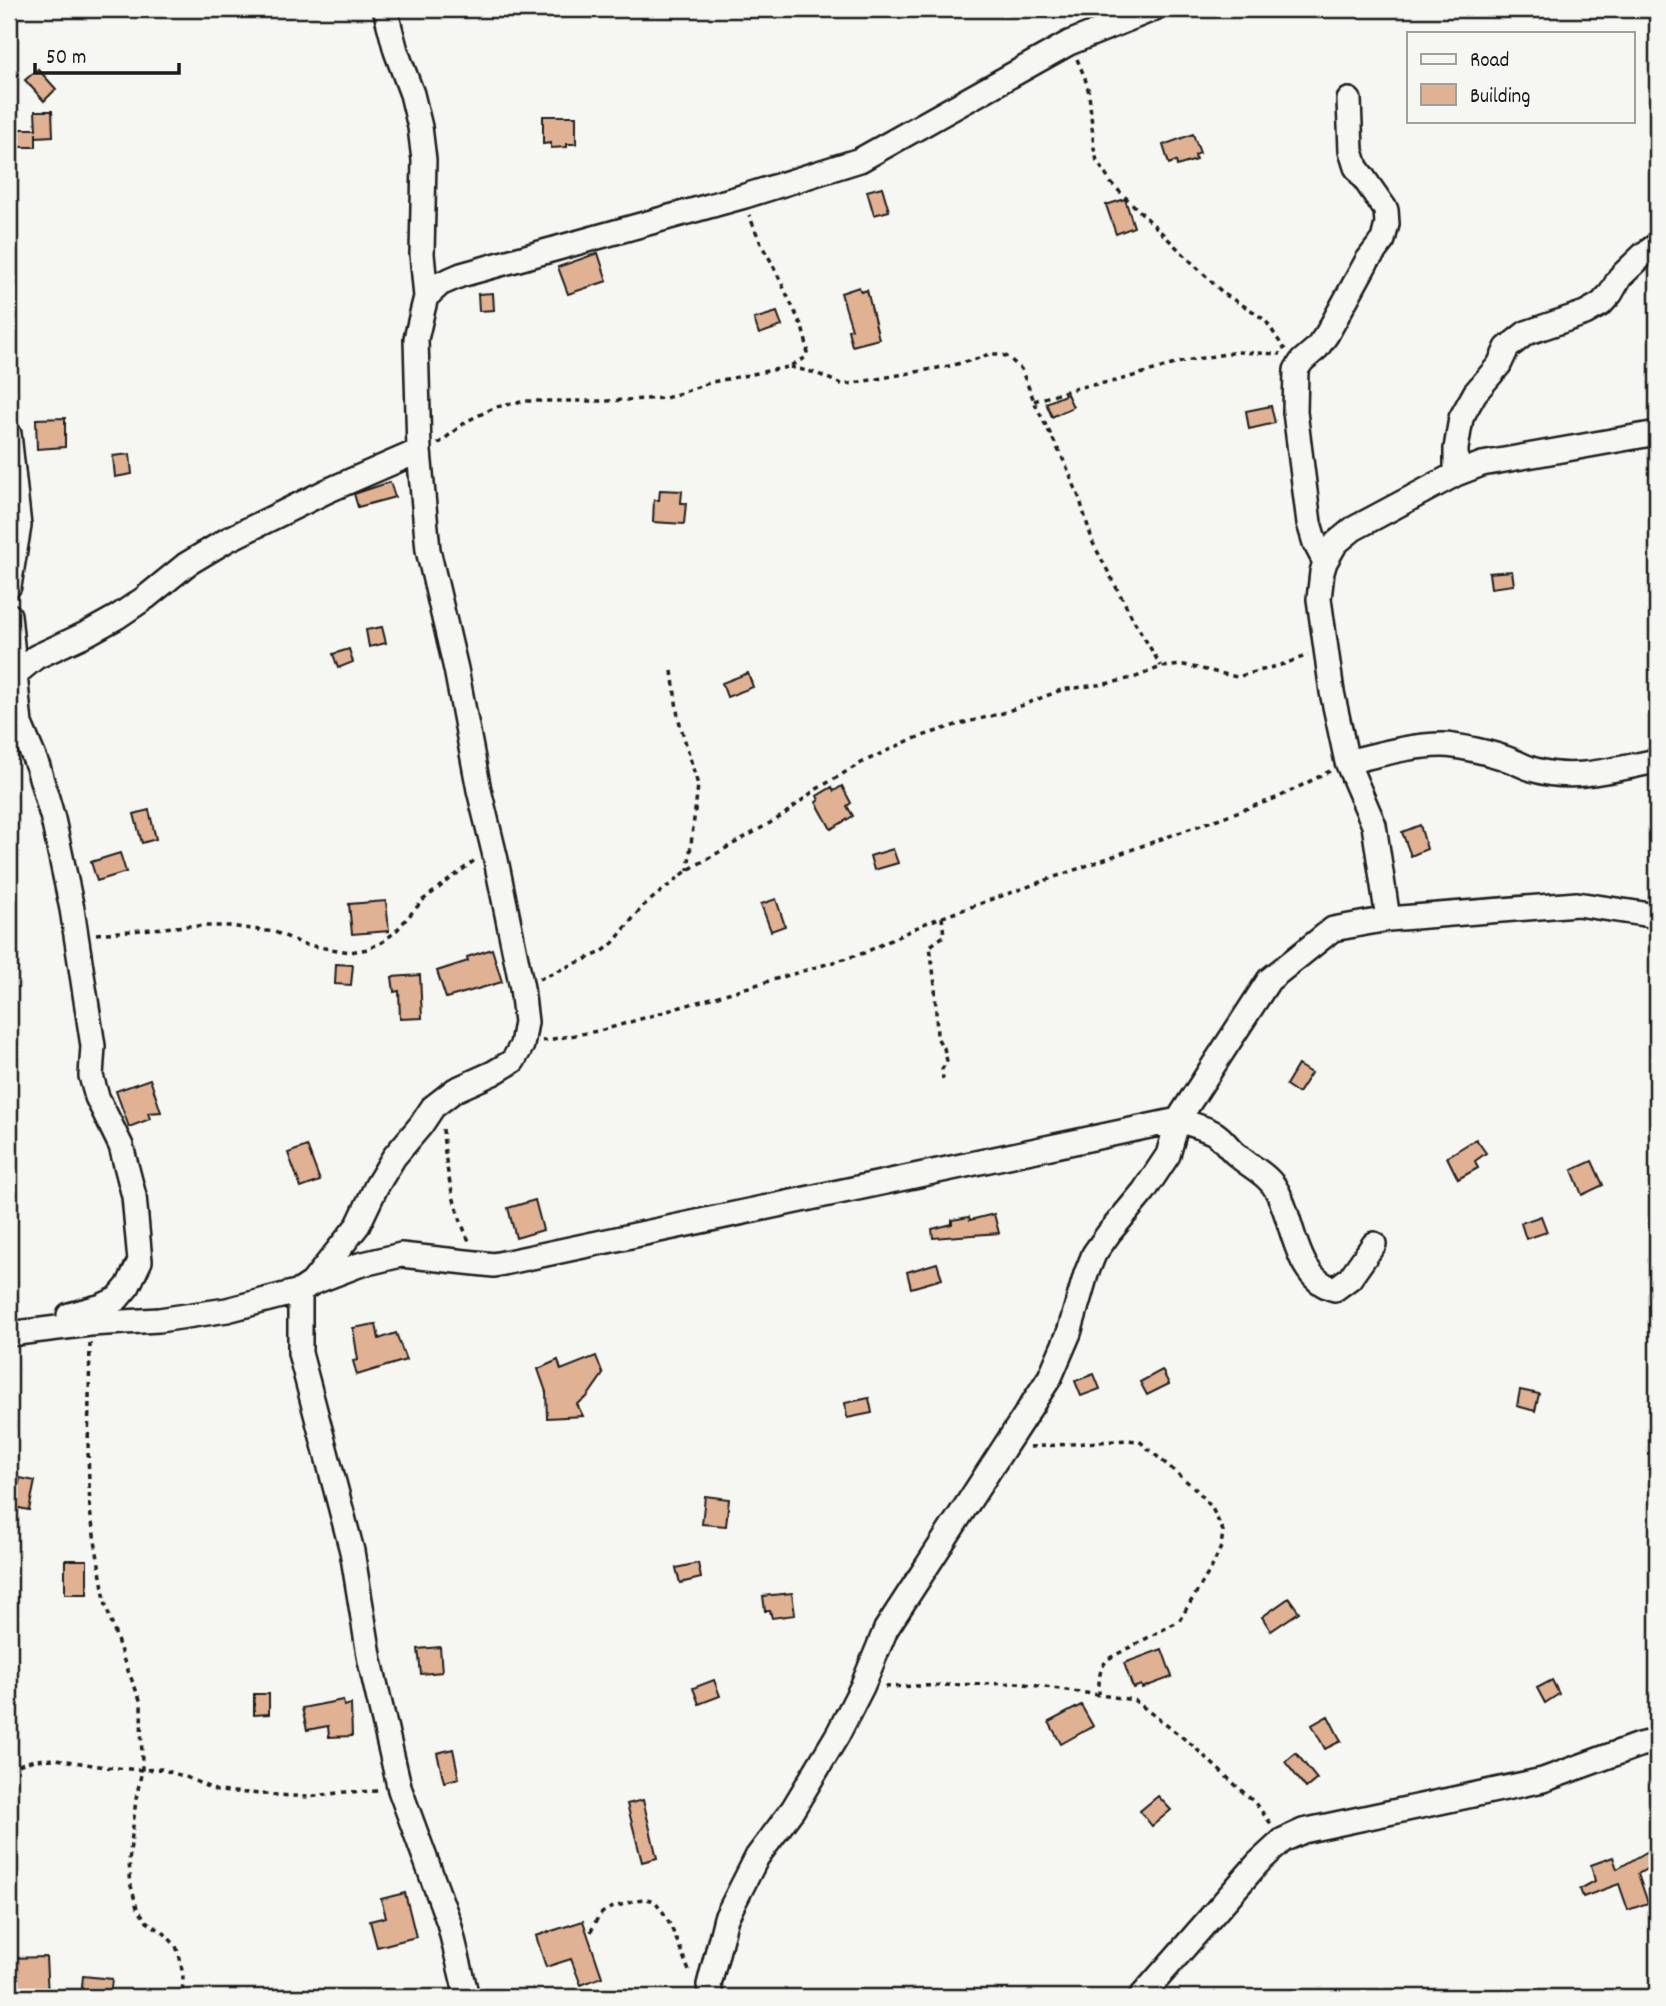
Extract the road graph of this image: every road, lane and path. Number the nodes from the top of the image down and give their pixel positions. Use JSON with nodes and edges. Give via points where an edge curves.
{"nodes":[{"id":1,"x":385,"y":9,"type":"edge"},
{"id":2,"x":1153,"y":9,"type":"edge"},
{"id":3,"x":1069,"y":43,"type":"junction"},
{"id":4,"x":1349,"y":100,"type":"dead end"},
{"id":5,"x":745,"y":196,"type":"junction"},
{"id":6,"x":1657,"y":245,"type":"edge"},
{"id":7,"x":426,"y":297,"type":"junction"},
{"id":8,"x":788,"y":367,"type":"junction"},
{"id":9,"x":1034,"y":401,"type":"junction"},
{"id":10,"x":1657,"y":433,"type":"edge"},
{"id":11,"x":9,"y":434,"type":"edge"},
{"id":12,"x":419,"y":455,"type":"junction"},
{"id":13,"x":1456,"y":474,"type":"junction"},
{"id":14,"x":1325,"y":562,"type":"junction"},
{"id":15,"x":9,"y":586,"type":"edge"},
{"id":16,"x":9,"y":615,"type":"edge"},
{"id":17,"x":1326,"y":648,"type":"junction"},
{"id":18,"x":1161,"y":667,"type":"junction"},
{"id":19,"x":672,"y":671,"type":"dead end"},
{"id":20,"x":14,"y":675,"type":"junction"},
{"id":21,"x":15,"y":725,"type":"edge"},
{"id":22,"x":1657,"y":761,"type":"edge"},
{"id":23,"x":1347,"y":762,"type":"junction"},
{"id":24,"x":493,"y":846,"type":"junction"},
{"id":25,"x":688,"y":870,"type":"junction"},
{"id":26,"x":1657,"y":916,"type":"edge"},
{"id":27,"x":942,"y":917,"type":"junction"},
{"id":28,"x":1388,"y":919,"type":"junction"},
{"id":29,"x":76,"y":935,"type":"junction"},
{"id":30,"x":522,"y":988,"type":"junction"},
{"id":31,"x":522,"y":1045,"type":"junction"},
{"id":32,"x":943,"y":1079,"type":"dead end"},
{"id":33,"x":442,"y":1100,"type":"junction"},
{"id":34,"x":1178,"y":1120,"type":"junction"},
{"id":35,"x":1374,"y":1244,"type":"dead end"},
{"id":36,"x":480,"y":1264,"type":"junction"},
{"id":37,"x":305,"y":1287,"type":"junction"},
{"id":38,"x":90,"y":1324,"type":"junction"},
{"id":39,"x":49,"y":1328,"type":"junction"},
{"id":40,"x":9,"y":1334,"type":"edge"},
{"id":41,"x":1007,"y":1443,"type":"junction"},
{"id":42,"x":862,"y":1687,"type":"junction"},
{"id":43,"x":1099,"y":1694,"type":"junction"},
{"id":44,"x":1657,"y":1741,"type":"edge"},
{"id":45,"x":9,"y":1768,"type":"edge"},
{"id":46,"x":142,"y":1770,"type":"junction"},
{"id":47,"x":400,"y":1790,"type":"junction"},
{"id":48,"x":1283,"y":1840,"type":"junction"},
{"id":49,"x":592,"y":1932,"type":"dead end"},
{"id":50,"x":710,"y":1991,"type":"edge"},
{"id":51,"x":182,"y":1997,"type":"edge"},
{"id":52,"x":467,"y":1997,"type":"edge"},
{"id":53,"x":1141,"y":1997,"type":"edge"}],
"edges":[{"from":1,"to":7,"type":"street","via":[[420,127]]},
{"from":2,"to":3,"type":"street"},
{"from":3,"to":5,"type":"street","via":[[860,160]]},
{"from":3,"to":9,"type":"path","via":[[1087,85],[1097,160],[1111,183],[1224,294],[1266,321],[1287,354],[1237,352],[1185,361]]},
{"from":4,"to":14,"type":"street","via":[[1356,167],[1386,210],[1387,224],[1383,240],[1327,334],[1296,370],[1295,412],[1309,523]]},
{"from":5,"to":7,"type":"street","via":[[461,275],[440,284]]},
{"from":5,"to":8,"type":"path","via":[[751,222],[802,327],[808,349],[805,358]]},
{"from":6,"to":13,"type":"street","via":[[1620,277],[1601,304],[1526,332],[1507,348],[1461,418]]},
{"from":7,"to":12,"type":"street","via":[[416,339]]},
{"from":8,"to":9,"type":"path","via":[[843,385],[1000,354],[1021,369]]},
{"from":8,"to":12,"type":"path","via":[[712,382],[666,398],[526,401],[496,407]]},
{"from":9,"to":18,"type":"path","via":[[1065,463],[1093,543]]},
{"from":10,"to":13,"type":"street","via":[[1482,464]]},
{"from":11,"to":15,"type":"street","via":[[19,526]]},
{"from":12,"to":20,"type":"street","via":[[327,491],[227,540],[117,617],[36,657]]},
{"from":12,"to":24,"type":"street","via":[[428,550]]},
{"from":13,"to":14,"type":"street","via":[[1353,529],[1336,543]]},
{"from":14,"to":17,"type":"street","via":[[1319,599]]},
{"from":16,"to":20,"type":"street"},
{"from":17,"to":18,"type":"path","via":[[1237,677],[1184,665]]},
{"from":17,"to":23,"type":"street"},
{"from":18,"to":25,"type":"path","via":[[1111,683],[1061,690],[1003,713],[910,740],[815,790],[782,816]]},
{"from":19,"to":25,"type":"path","via":[[678,717],[698,785]]},
{"from":20,"to":21,"type":"street"},
{"from":21,"to":29,"type":"street","via":[[38,767]]},
{"from":22,"to":23,"type":"street","via":[[1566,774],[1536,771],[1507,758],[1443,745]]},
{"from":23,"to":27,"type":"path","via":[[1279,797]]},
{"from":23,"to":28,"type":"street","via":[[1374,825]]},
{"from":24,"to":29,"type":"path","via":[[423,900],[384,942],[351,952],[229,926]]},
{"from":24,"to":30,"type":"street"},
{"from":25,"to":30,"type":"path","via":[[643,906],[601,951]]},
{"from":26,"to":28,"type":"street","via":[[1577,904]]},
{"from":27,"to":31,"type":"path","via":[[864,953],[603,1030]]},
{"from":27,"to":32,"type":"path","via":[[944,936],[930,946],[937,1038],[947,1062]]},
{"from":28,"to":34,"type":"street","via":[[1333,929],[1269,980]]},
{"from":29,"to":39,"type":"street","via":[[93,1046],[91,1076],[121,1146],[134,1196],[140,1261],[117,1299],[61,1318]]},
{"from":30,"to":31,"type":"street","via":[[526,1022]]},
{"from":31,"to":33,"type":"street","via":[[513,1061]]},
{"from":33,"to":36,"type":"path","via":[[450,1183],[459,1221]]},
{"from":33,"to":37,"type":"street","via":[[394,1157],[358,1225]]},
{"from":34,"to":35,"type":"street","via":[[1215,1133],[1271,1182],[1305,1266],[1319,1281],[1335,1289],[1350,1278]]},
{"from":34,"to":36,"type":"street","via":[[495,1265]]},
{"from":34,"to":41,"type":"street","via":[[1168,1155],[1094,1254],[1050,1377]]},
{"from":36,"to":37,"type":"street","via":[[401,1255],[359,1265]]},
{"from":37,"to":38,"type":"street","via":[[227,1310]]},
{"from":37,"to":47,"type":"street","via":[[300,1353],[352,1551],[370,1661]]},
{"from":38,"to":39,"type":"street"},
{"from":38,"to":46,"type":"path","via":[[90,1511],[106,1605],[141,1702]]},
{"from":39,"to":40,"type":"street"},
{"from":41,"to":42,"type":"street","via":[[886,1629]]},
{"from":41,"to":43,"type":"path","via":[[1033,1447],[1139,1441],[1198,1491],[1223,1531],[1212,1567],[1179,1621],[1108,1658],[1098,1674]]},
{"from":42,"to":43,"type":"path","via":[[1018,1683]]},
{"from":42,"to":50,"type":"street","via":[[793,1810],[757,1857],[726,1918]]},
{"from":43,"to":48,"type":"path","via":[[1133,1700],[1192,1744],[1255,1803]]},
{"from":44,"to":48,"type":"street","via":[[1543,1780],[1303,1831]]},
{"from":45,"to":46,"type":"path","via":[[56,1759]]},
{"from":46,"to":47,"type":"path","via":[[161,1769],[217,1791],[308,1797]]},
{"from":46,"to":51,"type":"path","via":[[129,1862],[131,1886],[147,1922],[176,1946]]},
{"from":47,"to":52,"type":"street","via":[[449,1923]]},
{"from":48,"to":53,"type":"street"},
{"from":49,"to":50,"type":"path","via":[[597,1916],[608,1908],[652,1900],[671,1927],[690,1973]]}]}
